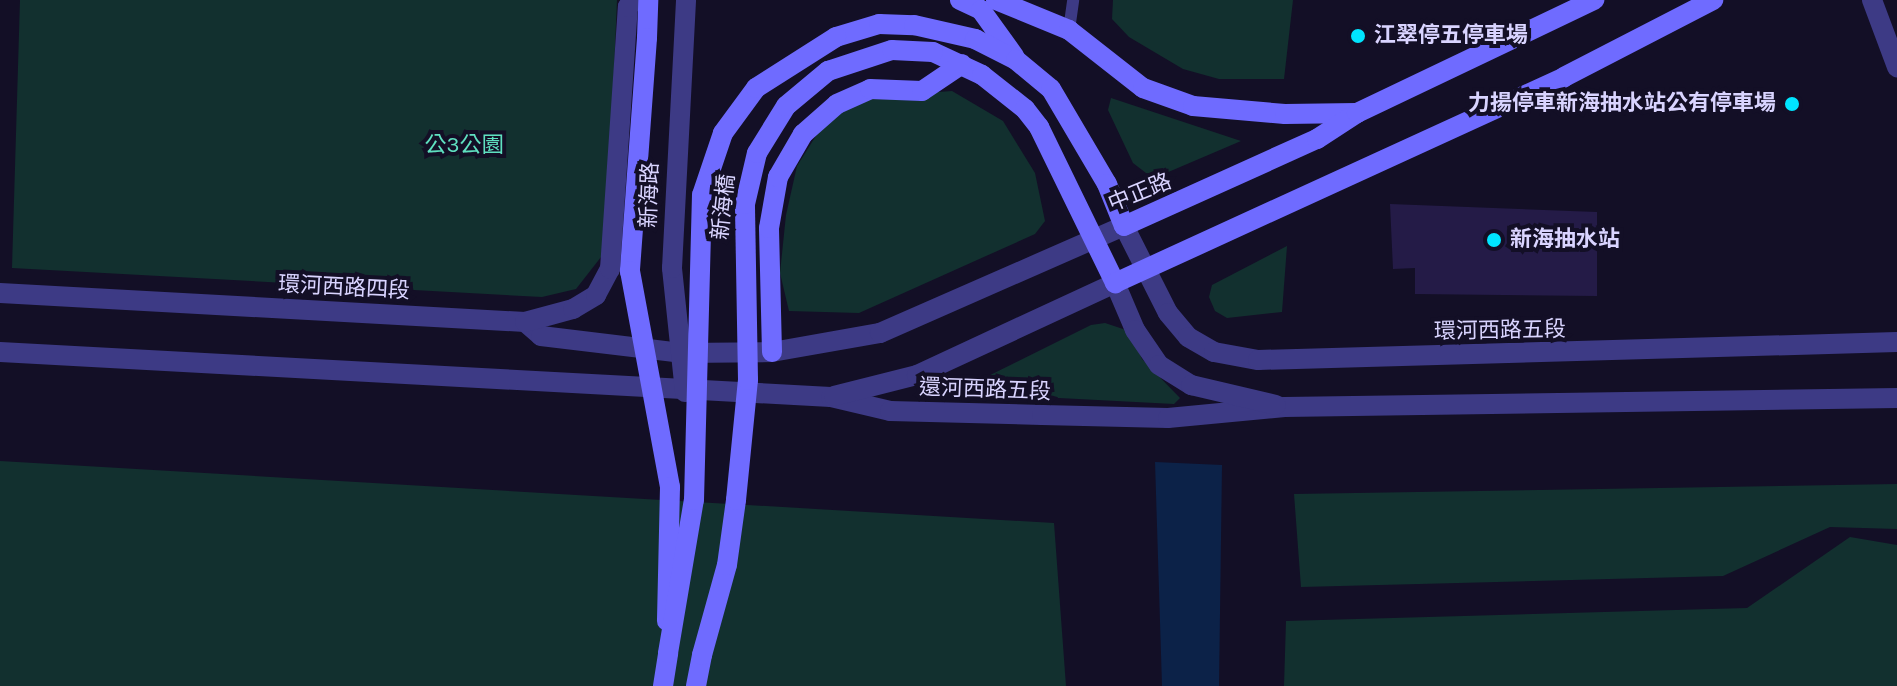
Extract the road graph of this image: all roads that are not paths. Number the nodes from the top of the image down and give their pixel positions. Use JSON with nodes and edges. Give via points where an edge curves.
{"nodes":[{"id":1,"x":633,"y":0,"type":"edge"},
{"id":2,"x":648,"y":0,"type":"edge"},
{"id":3,"x":686,"y":0,"type":"edge"},
{"id":4,"x":960,"y":0,"type":"edge"},
{"id":5,"x":996,"y":0,"type":"edge"},
{"id":6,"x":1073,"y":0,"type":"edge"},
{"id":7,"x":1594,"y":0,"type":"edge"},
{"id":8,"x":1713,"y":0,"type":"edge"},
{"id":9,"x":1872,"y":0,"type":"edge"},
{"id":10,"x":1069,"y":30,"type":"junction"},
{"id":11,"x":1016,"y":60,"type":"junction"},
{"id":12,"x":962,"y":64,"type":"junction"},
{"id":13,"x":1897,"y":67,"type":"edge"},
{"id":14,"x":1357,"y":113,"type":"junction"},
{"id":15,"x":1124,"y":226,"type":"junction"},
{"id":16,"x":1092,"y":236,"type":"junction"},
{"id":17,"x":1145,"y":272,"type":"junction"},
{"id":18,"x":1115,"y":283,"type":"junction"},
{"id":19,"x":0,"y":293,"type":"edge"},
{"id":20,"x":525,"y":322,"type":"junction"},
{"id":21,"x":1897,"y":342,"type":"edge"},
{"id":22,"x":0,"y":352,"type":"edge"},
{"id":23,"x":772,"y":352,"type":"junction"},
{"id":24,"x":681,"y":353,"type":"junction"},
{"id":25,"x":685,"y":392,"type":"junction"},
{"id":26,"x":831,"y":397,"type":"junction"},
{"id":27,"x":1897,"y":398,"type":"edge"},
{"id":28,"x":1284,"y":407,"type":"junction"},
{"id":29,"x":668,"y":653,"type":"junction"},
{"id":30,"x":663,"y":686,"type":"edge"},
{"id":31,"x":696,"y":686,"type":"edge"}],
"edges":[{"from":1,"to":20,"type":"street","via":[[628,7],[610,269],[596,295]]},
{"from":2,"to":29,"type":"main road","bridge":true,"via":[[630,271],[670,487]]},
{"from":3,"to":24,"type":"street","name":"新海路","via":[[672,268]]},
{"from":4,"to":11,"type":"main road","via":[[981,10]]},
{"from":5,"to":10,"type":"main road"},
{"from":6,"to":10,"type":"lane"},
{"from":7,"to":14,"type":"main road","name":"中正路"},
{"from":8,"to":17,"type":"main road","via":[[1564,77]]},
{"from":9,"to":13,"type":"street"},
{"from":10,"to":14,"type":"main road","via":[[1143,88],[1193,106],[1285,114]]},
{"from":11,"to":15,"type":"main road","via":[[1051,89],[1107,184]]},
{"from":11,"to":29,"type":"main road","name":"新海橋","bridge":true,"via":[[962,34],[879,24],[836,37],[756,88],[723,133],[702,195],[694,500]]},
{"from":12,"to":16,"type":"main road","name":"新海橋","via":[[1009,95],[1039,127]]},
{"from":12,"to":23,"type":"main road","via":[[922,91],[870,89],[837,104],[803,134],[778,177],[769,228]]},
{"from":12,"to":31,"type":"main road","name":"新海橋","bridge":true,"via":[[933,52],[892,50],[828,71],[786,106],[748,176],[743,237],[748,380],[736,500],[727,565]]},
{"from":14,"to":15,"type":"main road","name":"中正路","via":[[1317,139]]},
{"from":15,"to":16,"type":"street","name":"中正路"},
{"from":15,"to":17,"type":"street","name":"環河西路五段"},
{"from":16,"to":18,"type":"main road","name":"新海橋"},
{"from":16,"to":23,"type":"street","name":"中正路","via":[[880,333]]},
{"from":17,"to":18,"type":"main road"},
{"from":17,"to":21,"type":"street","name":"環河西路五段","via":[[1188,337],[1214,352],[1258,360]]},
{"from":18,"to":26,"type":"street","via":[[917,375]]},
{"from":18,"to":28,"type":"street","via":[[1135,330],[1159,365],[1191,385]]},
{"from":19,"to":20,"type":"street","name":"環河西路四段"},
{"from":20,"to":24,"type":"street","name":"環河西路四段","via":[[541,336]]},
{"from":22,"to":25,"type":"street"},
{"from":23,"to":24,"type":"street","name":"中正路"},
{"from":24,"to":25,"type":"street","name":"新海路"},
{"from":25,"to":26,"type":"street","name":"還河西路五段"},
{"from":26,"to":28,"type":"street","name":"還河西路五段","via":[[890,411],[1105,417],[1168,418]]},
{"from":27,"to":28,"type":"street"},
{"from":29,"to":30,"type":"main road","name":"新海橋"}]}
